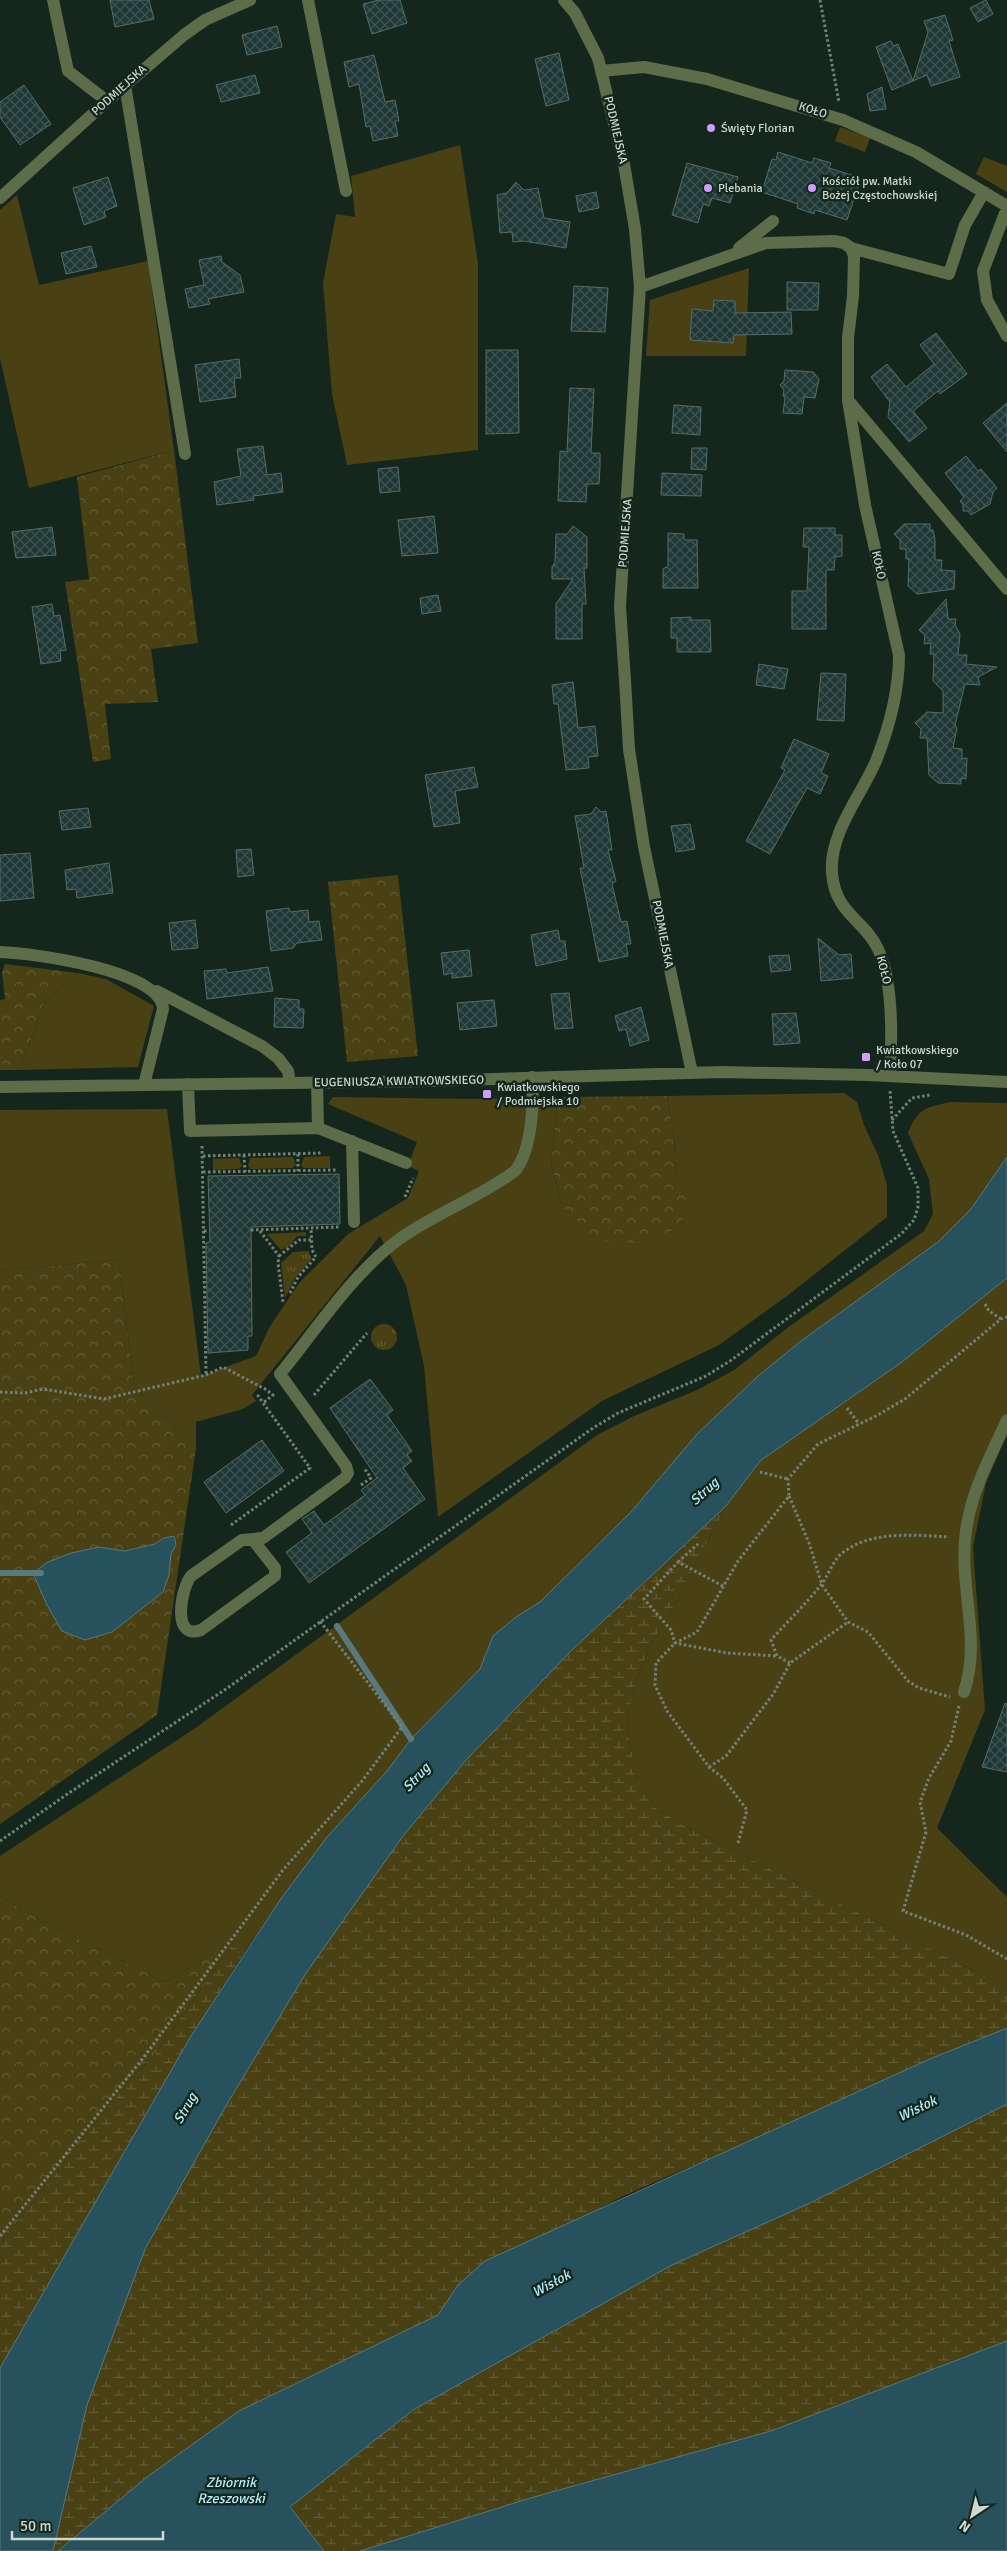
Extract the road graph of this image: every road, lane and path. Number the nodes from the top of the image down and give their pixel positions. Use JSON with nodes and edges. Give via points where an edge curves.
{"nodes":[{"id":1,"x":54,"y":0,"type":"edge"},
{"id":2,"x":250,"y":0,"type":"edge"},
{"id":3,"x":308,"y":0,"type":"edge"},
{"id":4,"x":564,"y":0,"type":"edge"},
{"id":5,"x":820,"y":0,"type":"edge"},
{"id":6,"x":601,"y":71,"type":"junction"},
{"id":7,"x":125,"y":85,"type":"junction"},
{"id":8,"x":107,"y":101,"type":"junction"},
{"id":9,"x":843,"y":120,"type":"junction"},
{"id":10,"x":346,"y":191,"type":"dead end"},
{"id":11,"x":984,"y":192,"type":"junction"},
{"id":12,"x":0,"y":198,"type":"edge"},
{"id":13,"x":1007,"y":207,"type":"edge"},
{"id":14,"x":774,"y":221,"type":"dead end"},
{"id":15,"x":851,"y":248,"type":"junction"},
{"id":16,"x":731,"y":254,"type":"junction"},
{"id":17,"x":640,"y":287,"type":"junction"},
{"id":18,"x":1007,"y":336,"type":"edge"},
{"id":19,"x":848,"y":400,"type":"junction"},
{"id":20,"x":184,"y":454,"type":"dead end"},
{"id":21,"x":1007,"y":589,"type":"edge"},
{"id":22,"x":0,"y":952,"type":"edge"},
{"id":23,"x":150,"y":988,"type":"junction"},
{"id":24,"x":692,"y":1073,"type":"junction"},
{"id":25,"x":890,"y":1076,"type":"junction"},
{"id":26,"x":532,"y":1077,"type":"junction"},
{"id":27,"x":944,"y":1079,"type":"junction"},
{"id":28,"x":317,"y":1082,"type":"junction"},
{"id":29,"x":1007,"y":1082,"type":"edge"},
{"id":30,"x":290,"y":1083,"type":"junction"},
{"id":31,"x":188,"y":1084,"type":"junction"},
{"id":32,"x":144,"y":1085,"type":"junction"},
{"id":33,"x":0,"y":1087,"type":"edge"},
{"id":34,"x":892,"y":1121,"type":"junction"},
{"id":35,"x":318,"y":1128,"type":"junction"},
{"id":36,"x":202,"y":1130,"type":"junction"},
{"id":37,"x":352,"y":1141,"type":"junction"},
{"id":38,"x":322,"y":1153,"type":"dead end"},
{"id":39,"x":298,"y":1154,"type":"junction"},
{"id":40,"x":244,"y":1155,"type":"junction"},
{"id":41,"x":202,"y":1156,"type":"junction"},
{"id":42,"x":406,"y":1163,"type":"dead end"},
{"id":43,"x":353,"y":1170,"type":"junction"},
{"id":44,"x":298,"y":1171,"type":"junction"},
{"id":45,"x":203,"y":1172,"type":"junction"},
{"id":46,"x":245,"y":1172,"type":"junction"},
{"id":47,"x":354,"y":1222,"type":"joint"},
{"id":48,"x":311,"y":1229,"type":"junction"},
{"id":49,"x":251,"y":1230,"type":"dead end"},
{"id":50,"x":259,"y":1230,"type":"junction"},
{"id":51,"x":204,"y":1231,"type":"junction"},
{"id":52,"x":209,"y":1231,"type":"dead end"},
{"id":53,"x":312,"y":1240,"type":"junction"},
{"id":54,"x":280,"y":1256,"type":"junction"},
{"id":55,"x":290,"y":1292,"type":"dead end"},
{"id":56,"x":283,"y":1302,"type":"dead end"},
{"id":57,"x":985,"y":1304,"type":"dead end"},
{"id":58,"x":1007,"y":1317,"type":"edge"},
{"id":59,"x":1001,"y":1319,"type":"junction"},
{"id":60,"x":368,"y":1333,"type":"dead end"},
{"id":61,"x":206,"y":1375,"type":"junction"},
{"id":62,"x":307,"y":1390,"type":"dead end"},
{"id":63,"x":0,"y":1392,"type":"edge"},
{"id":64,"x":256,"y":1393,"type":"dead end"},
{"id":65,"x":263,"y":1402,"type":"junction"},
{"id":66,"x":848,"y":1408,"type":"dead end"},
{"id":67,"x":1007,"y":1420,"type":"edge"},
{"id":68,"x":859,"y":1424,"type":"junction"},
{"id":69,"x":359,"y":1462,"type":"dead end"},
{"id":70,"x":760,"y":1472,"type":"dead end"},
{"id":71,"x":788,"y":1480,"type":"junction"},
{"id":72,"x":356,"y":1489,"type":"dead end"},
{"id":73,"x":789,"y":1496,"type":"junction"},
{"id":74,"x":231,"y":1525,"type":"dead end"},
{"id":75,"x":966,"y":1531,"type":"junction"},
{"id":76,"x":253,"y":1540,"type":"junction"},
{"id":77,"x":698,"y":1544,"type":"dead end"},
{"id":78,"x":678,"y":1562,"type":"junction"},
{"id":79,"x":822,"y":1585,"type":"junction"},
{"id":80,"x":723,"y":1586,"type":"junction"},
{"id":81,"x":322,"y":1620,"type":"junction"},
{"id":82,"x":848,"y":1622,"type":"junction"},
{"id":83,"x":675,"y":1643,"type":"junction"},
{"id":84,"x":777,"y":1656,"type":"junction"},
{"id":85,"x":790,"y":1662,"type":"junction"},
{"id":86,"x":962,"y":1696,"type":"junction"},
{"id":87,"x":709,"y":1767,"type":"junction"},
{"id":88,"x":0,"y":1841,"type":"edge"},
{"id":89,"x":738,"y":1843,"type":"dead end"},
{"id":90,"x":1007,"y":1959,"type":"edge"},
{"id":91,"x":0,"y":2236,"type":"edge"}],
"edges":[{"from":1,"to":8,"type":"street","via":[[68,71]]},
{"from":2,"to":7,"type":"street","name":"PODMIEJSKA","via":[[205,20]]},
{"from":3,"to":10,"type":"street"},
{"from":4,"to":6,"type":"street","name":"PODMIEJSKA","via":[[579,20]]},
{"from":5,"to":9,"type":"path"},
{"from":6,"to":9,"type":"street","name":"KOŁO","via":[[644,67],[707,79]]},
{"from":6,"to":17,"type":"street","name":"PODMIEJSKA","via":[[632,211]]},
{"from":7,"to":8,"type":"street","name":"PODMIEJSKA"},
{"from":7,"to":20,"type":"street"},
{"from":8,"to":12,"type":"street","name":"PODMIEJSKA"},
{"from":9,"to":11,"type":"street","name":"KOŁO","via":[[916,152]]},
{"from":11,"to":13,"type":"street","name":"KOŁO"},
{"from":11,"to":15,"type":"street","via":[[964,225],[949,274]]},
{"from":13,"to":18,"type":"street","name":"KOŁO","via":[[983,271],[987,300]]},
{"from":14,"to":16,"type":"street"},
{"from":15,"to":16,"type":"street","via":[[834,241],[791,241],[766,243]]},
{"from":15,"to":19,"type":"street","name":"KOŁO","via":[[854,266],[848,338]]},
{"from":16,"to":17,"type":"street"},
{"from":17,"to":24,"type":"street","name":"PODMIEJSKA","via":[[620,607],[624,680],[629,749],[644,847]]},
{"from":19,"to":21,"type":"street"},
{"from":19,"to":25,"type":"street","name":"KOŁO","via":[[865,505],[899,655],[899,678],[875,762],[839,836],[832,873],[837,894],[848,915],[878,947],[886,968]]},
{"from":22,"to":23,"type":"street","via":[[30,953],[86,964]]},
{"from":23,"to":30,"type":"street","via":[[262,1046],[283,1064]]},
{"from":23,"to":32,"type":"street","via":[[163,1002],[163,1009]]},
{"from":24,"to":25,"type":"street","name":"EUGENIUSZA KWIATKOWSKIEGO"},
{"from":24,"to":26,"type":"street","name":"EUGENIUSZA KWIATKOWSKIEGO"},
{"from":25,"to":27,"type":"street","name":"EUGENIUSZA KWIATKOWSKIEGO"},
{"from":25,"to":34,"type":"path"},
{"from":26,"to":28,"type":"street","name":"EUGENIUSZA KWIATKOWSKIEGO"},
{"from":26,"to":76,"type":"street","via":[[534,1109],[522,1160],[515,1171],[421,1225],[381,1253],[280,1374],[348,1473],[342,1481],[269,1533]]},
{"from":27,"to":29,"type":"street","name":"EUGENIUSZA KWIATKOWSKIEGO"},
{"from":27,"to":34,"type":"path","via":[[935,1093],[912,1098]]},
{"from":28,"to":30,"type":"street","name":"EUGENIUSZA KWIATKOWSKIEGO"},
{"from":28,"to":35,"type":"street"},
{"from":30,"to":31,"type":"street","name":"EUGENIUSZA KWIATKOWSKIEGO"},
{"from":31,"to":32,"type":"street","name":"EUGENIUSZA KWIATKOWSKIEGO"},
{"from":31,"to":36,"type":"street","via":[[190,1131]]},
{"from":32,"to":33,"type":"street","name":"EUGENIUSZA KWIATKOWSKIEGO"},
{"from":34,"to":81,"type":"path","via":[[893,1131],[918,1188],[914,1220],[901,1234],[730,1361],[706,1376],[618,1412]]},
{"from":35,"to":36,"type":"street"},
{"from":35,"to":37,"type":"street"},
{"from":36,"to":41,"type":"path"},
{"from":37,"to":42,"type":"street"},
{"from":37,"to":43,"type":"street"},
{"from":38,"to":39,"type":"path"},
{"from":39,"to":40,"type":"path"},
{"from":39,"to":44,"type":"path"},
{"from":40,"to":41,"type":"path"},
{"from":40,"to":46,"type":"path"},
{"from":41,"to":45,"type":"path"},
{"from":43,"to":44,"type":"path"},
{"from":43,"to":47,"type":"street"},
{"from":44,"to":46,"type":"path"},
{"from":45,"to":46,"type":"path"},
{"from":45,"to":51,"type":"path"},
{"from":47,"to":48,"type":"path"},
{"from":48,"to":50,"type":"path"},
{"from":48,"to":53,"type":"path"},
{"from":49,"to":50,"type":"path"},
{"from":50,"to":54,"type":"path"},
{"from":51,"to":52,"type":"path"},
{"from":51,"to":61,"type":"path"},
{"from":53,"to":54,"type":"path","via":[[299,1240]]},
{"from":53,"to":55,"type":"path","via":[[316,1257],[298,1277]]},
{"from":54,"to":56,"type":"path"},
{"from":57,"to":59,"type":"path"},
{"from":58,"to":59,"type":"path"},
{"from":59,"to":68,"type":"path","via":[[905,1399]]},
{"from":60,"to":62,"type":"path","via":[[312,1397]]},
{"from":61,"to":63,"type":"path","via":[[104,1399],[43,1389],[25,1393]]},
{"from":61,"to":65,"type":"path","via":[[223,1366],[273,1395]]},
{"from":64,"to":65,"type":"path"},
{"from":65,"to":74,"type":"path","via":[[310,1468]]},
{"from":66,"to":68,"type":"path"},
{"from":67,"to":75,"type":"street","via":[[977,1490]]},
{"from":68,"to":71,"type":"path","via":[[818,1444]]},
{"from":69,"to":72,"type":"path","via":[[371,1478]]},
{"from":70,"to":71,"type":"path"},
{"from":71,"to":73,"type":"path"},
{"from":73,"to":79,"type":"path"},
{"from":73,"to":80,"type":"path","via":[[738,1561]]},
{"from":75,"to":79,"type":"path","via":[[951,1537],[914,1535],[858,1543],[840,1555]]},
{"from":75,"to":86,"type":"street","via":[[967,1603],[972,1649],[970,1676]]},
{"from":76,"to":76,"type":"street","via":[[242,1540],[188,1580],[181,1618],[185,1628],[201,1630],[275,1576],[275,1568]]},
{"from":77,"to":78,"type":"path"},
{"from":78,"to":80,"type":"path"},
{"from":78,"to":83,"type":"path","via":[[644,1599],[671,1630]]},
{"from":79,"to":82,"type":"path"},
{"from":79,"to":84,"type":"path","via":[[770,1640]]},
{"from":80,"to":83,"type":"path","via":[[697,1632]]},
{"from":81,"to":88,"type":"path","via":[[195,1711]]},
{"from":81,"to":91,"type":"path","via":[[402,1727],[362,1781],[283,1870],[144,2057]]},
{"from":82,"to":85,"type":"path"},
{"from":82,"to":86,"type":"path","via":[[868,1632],[908,1681],[919,1688]]},
{"from":83,"to":84,"type":"path","via":[[728,1653]]},
{"from":83,"to":87,"type":"path","via":[[656,1663],[655,1685],[667,1711]]},
{"from":84,"to":85,"type":"path"},
{"from":85,"to":87,"type":"path","via":[[774,1693],[726,1756]]},
{"from":86,"to":90,"type":"path","via":[[952,1741],[929,1778],[920,1802],[926,1832],[903,1911],[966,1935]]},
{"from":87,"to":89,"type":"path","via":[[723,1778],[747,1810]]}]}
